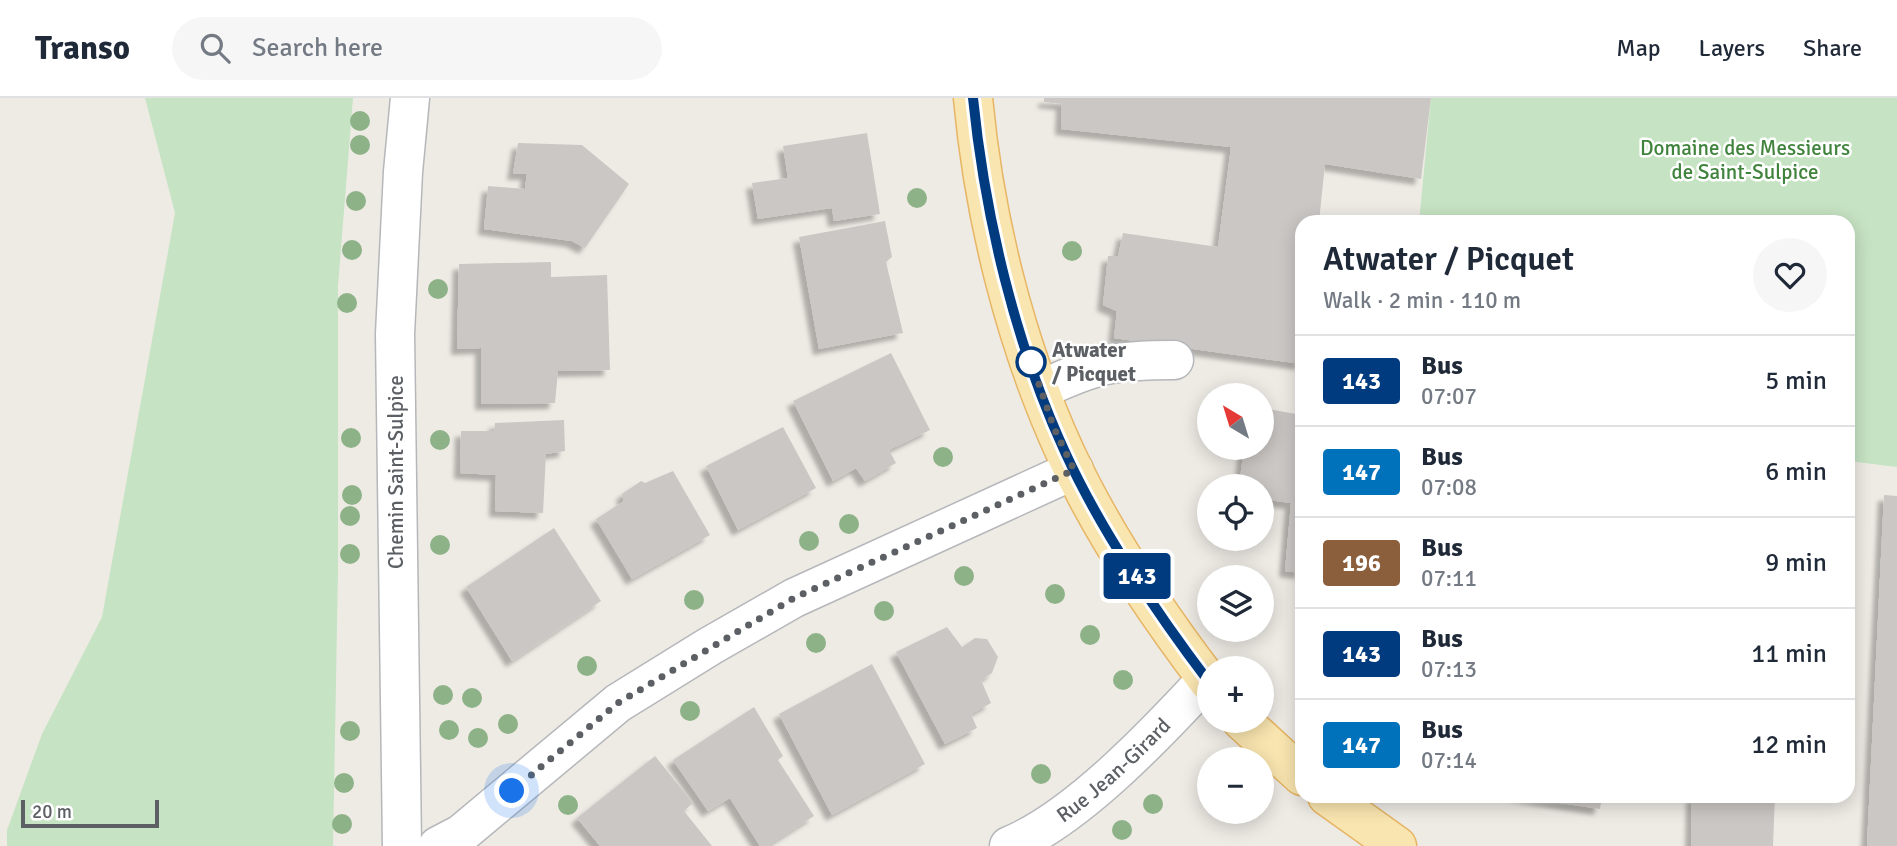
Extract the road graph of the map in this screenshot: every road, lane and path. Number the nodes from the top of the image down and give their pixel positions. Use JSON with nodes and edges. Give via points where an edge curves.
{"nodes":[{"id":1,"x":410,"y":98,"type":"edge"},
{"id":2,"x":973,"y":98,"type":"edge"},
{"id":3,"x":1174,"y":360,"type":"dead end"},
{"id":4,"x":1040,"y":390,"type":"junction"},
{"id":5,"x":1074,"y":470,"type":"junction"},
{"id":6,"x":1197,"y":664,"type":"edge"},
{"id":7,"x":1197,"y":691,"type":"edge"},
{"id":8,"x":1255,"y":733,"type":"edge"},
{"id":9,"x":1295,"y":770,"type":"edge"},
{"id":10,"x":1337,"y":803,"type":"edge"},
{"id":11,"x":402,"y":846,"type":"edge"},
{"id":12,"x":438,"y":846,"type":"edge"},
{"id":13,"x":1009,"y":846,"type":"edge"},
{"id":14,"x":1397,"y":846,"type":"edge"}],
"edges":[{"from":1,"to":11,"type":"street","name":"Chemin Saint-Sulpice","via":[[396,334]]},
{"from":2,"to":4,"type":"main road","via":[[992,223]]},
{"from":3,"to":4,"type":"street","via":[[1098,364]]},
{"from":4,"to":5,"type":"main road"},
{"from":5,"to":6,"type":"main road","via":[[1116,545]]},
{"from":5,"to":12,"type":"street","via":[[794,598],[710,646],[618,703],[461,834]]},
{"from":7,"to":13,"type":"street","name":"Rue Jean-Girard","via":[[1059,818]]},
{"from":8,"to":9,"type":"main road"},
{"from":10,"to":14,"type":"main road"}]}
